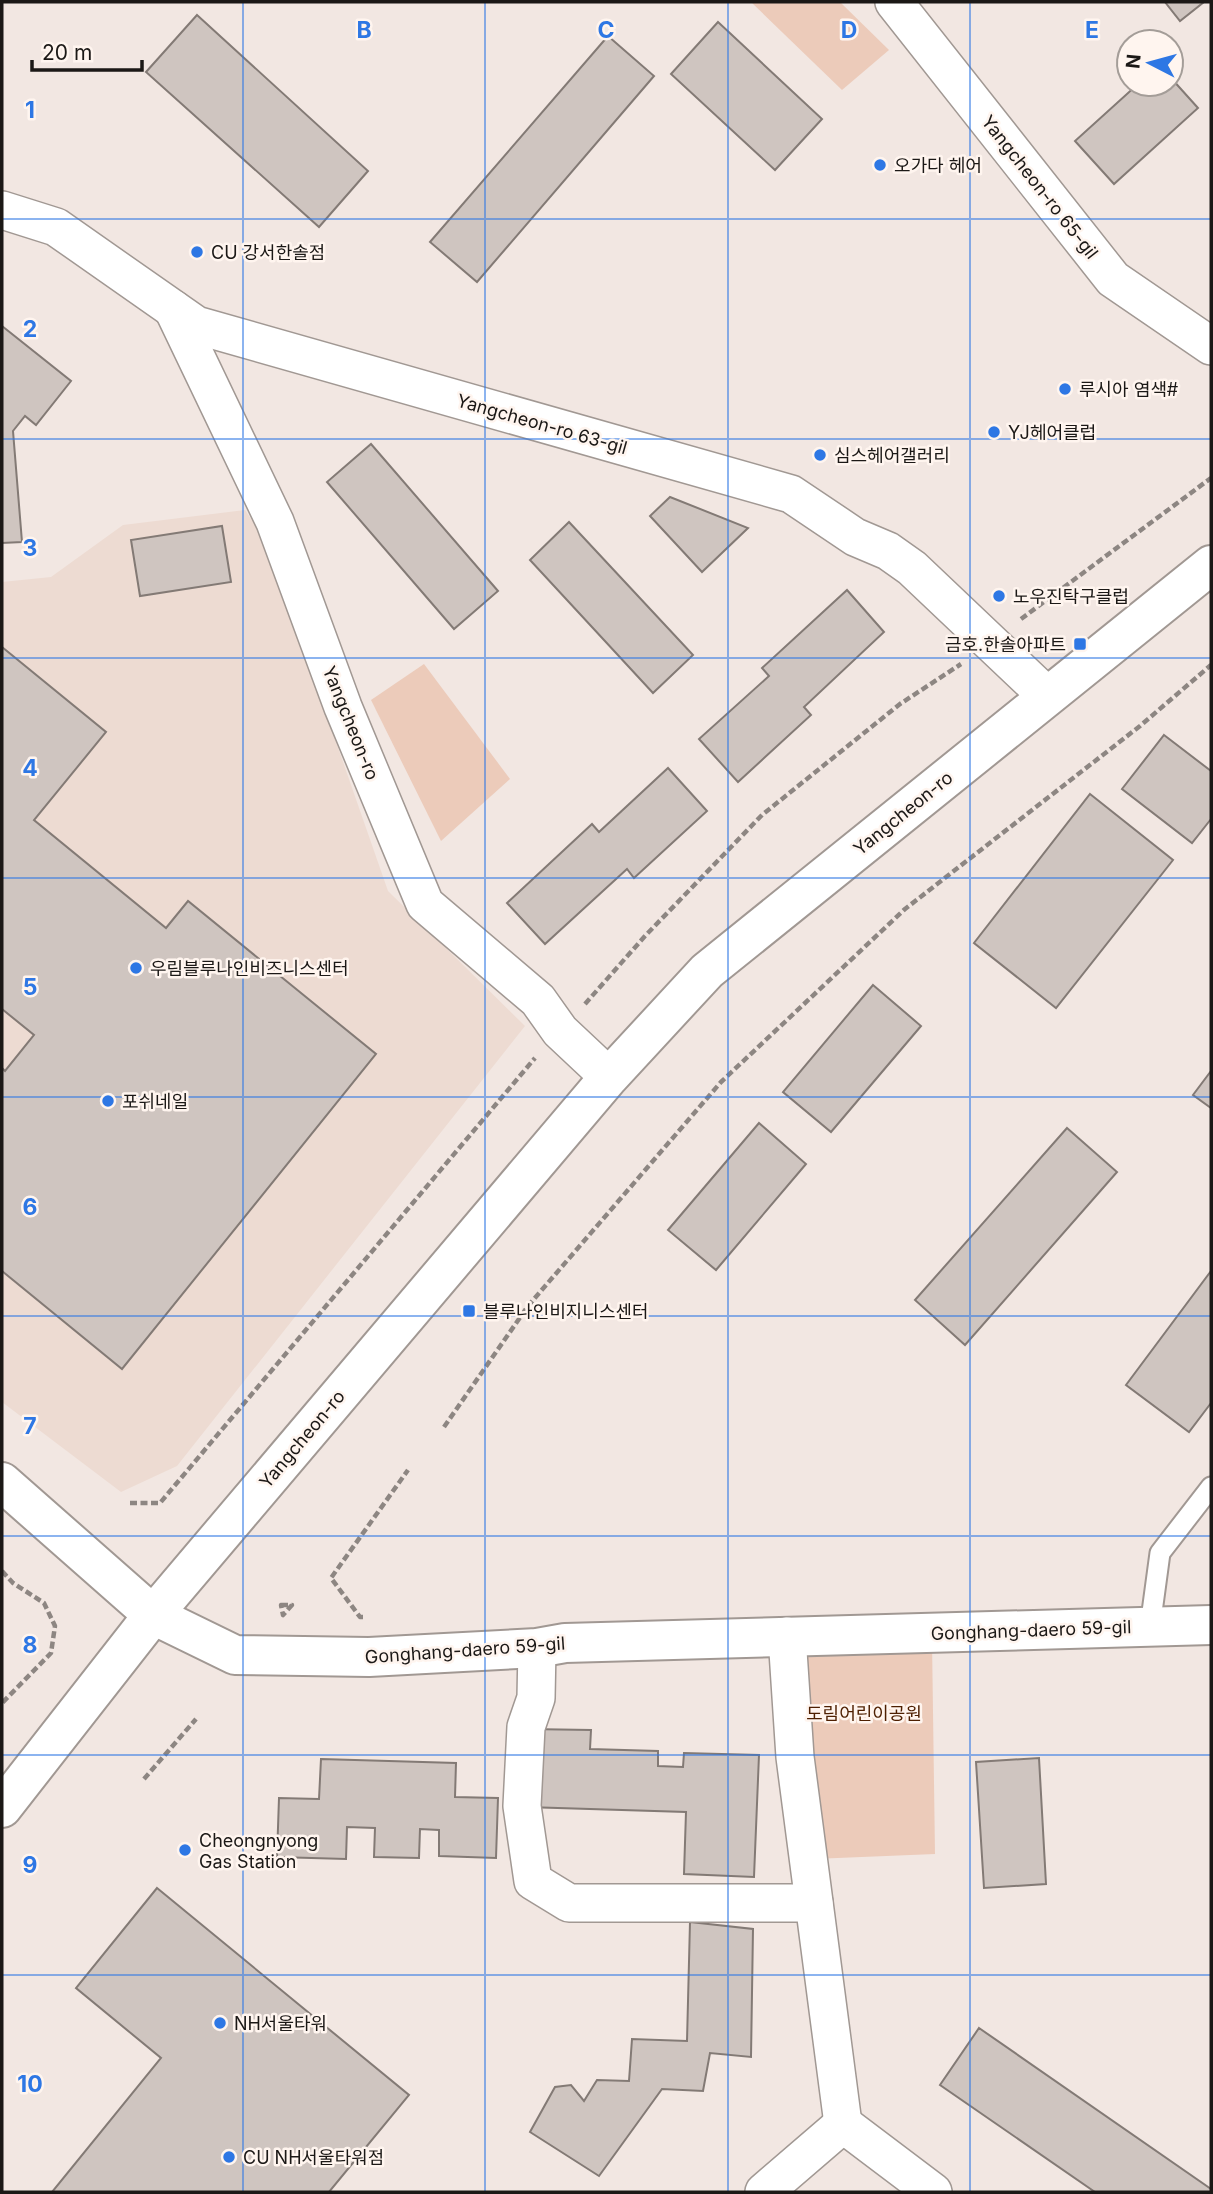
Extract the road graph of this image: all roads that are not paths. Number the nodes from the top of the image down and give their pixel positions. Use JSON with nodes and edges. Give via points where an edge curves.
{"nodes":[{"id":1,"x":894,"y":2,"type":"edge"},
{"id":2,"x":2,"y":210,"type":"edge"},
{"id":3,"x":173,"y":309,"type":"junction"},
{"id":4,"x":1211,"y":346,"type":"edge"},
{"id":5,"x":1211,"y":565,"type":"edge"},
{"id":6,"x":1047,"y":696,"type":"junction"},
{"id":7,"x":610,"y":1077,"type":"junction"},
{"id":8,"x":2,"y":1482,"type":"edge"},
{"id":9,"x":1211,"y":1487,"type":"edge"},
{"id":10,"x":153,"y":1615,"type":"junction"},
{"id":11,"x":1211,"y":1625,"type":"edge"},
{"id":12,"x":1150,"y":1627,"type":"junction"},
{"id":13,"x":787,"y":1636,"type":"junction"},
{"id":14,"x":537,"y":1648,"type":"junction"},
{"id":15,"x":2,"y":1808,"type":"edge"},
{"id":16,"x":814,"y":1903,"type":"junction"},
{"id":17,"x":843,"y":2124,"type":"junction"},
{"id":18,"x":764,"y":2192,"type":"edge"},
{"id":19,"x":933,"y":2192,"type":"edge"}],
"edges":[{"from":1,"to":4,"type":"street","name":"Yangcheon-ro 65-gil","via":[[1113,279]]},
{"from":2,"to":3,"type":"street","name":"Yangcheon-ro 63-gil","via":[[56,227]]},
{"from":3,"to":6,"type":"street","name":"Yangcheon-ro 63-gil","via":[[196,325],[791,494],[912,568]]},
{"from":3,"to":7,"type":"street","name":"Yangcheon-ro","via":[[275,522],[343,707],[425,904],[538,1000],[560,1031]]},
{"from":5,"to":6,"type":"main road","name":"Yangcheon-ro"},
{"from":6,"to":7,"type":"main road","name":"Yangcheon-ro","via":[[706,971]]},
{"from":7,"to":10,"type":"main road","name":"Yangcheon-ro"},
{"from":8,"to":10,"type":"main road","name":"Gonghang-daero 59-gil"},
{"from":9,"to":12,"type":"lane","name":"Gonghang-daero 59-gil","via":[[1160,1553]]},
{"from":10,"to":14,"type":"main road","name":"Gonghang-daero 59-gil","via":[[235,1655],[369,1657]]},
{"from":10,"to":15,"type":"main road","name":"Yangcheon-ro"},
{"from":11,"to":12,"type":"main road","name":"Gonghang-daero 59-gil"},
{"from":12,"to":13,"type":"main road","name":"Gonghang-daero 59-gil"},
{"from":13,"to":14,"type":"main road","name":"Gonghang-daero 59-gil","via":[[565,1643]]},
{"from":13,"to":16,"type":"street","via":[[794,1757]]},
{"from":14,"to":16,"type":"street","via":[[536,1698],[526,1727],[522,1806],[533,1881],[569,1903]]},
{"from":16,"to":17,"type":"street"},
{"from":17,"to":18,"type":"street"},
{"from":17,"to":19,"type":"street"}]}
